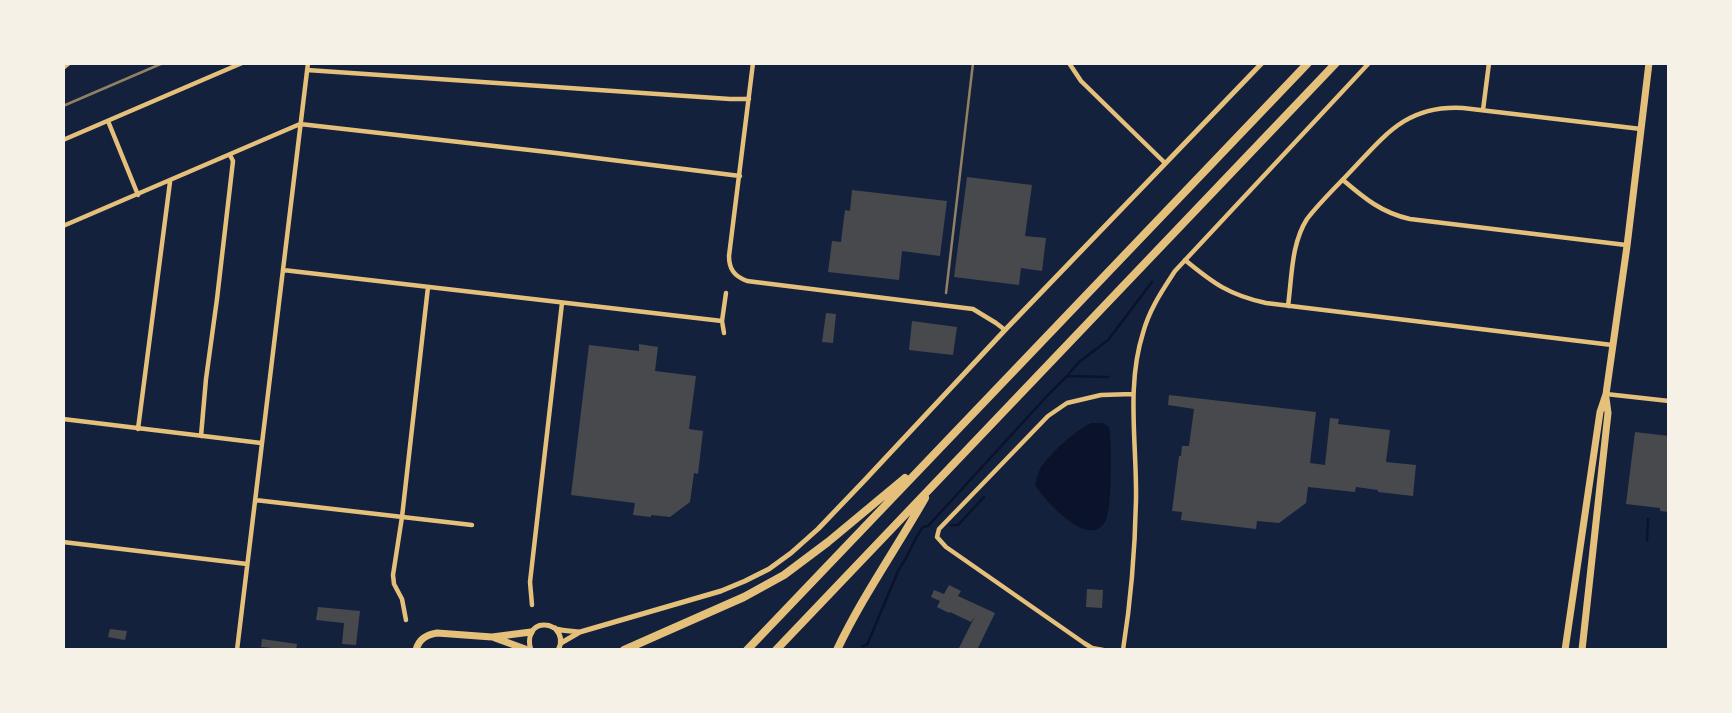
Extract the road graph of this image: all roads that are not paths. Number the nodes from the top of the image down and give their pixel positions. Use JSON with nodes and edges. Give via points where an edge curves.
{"nodes":[{"id":1,"x":68,"y":63,"type":"edge"},
{"id":2,"x":242,"y":63,"type":"edge"},
{"id":3,"x":308,"y":63,"type":"edge"},
{"id":4,"x":753,"y":63,"type":"edge"},
{"id":5,"x":1069,"y":63,"type":"edge"},
{"id":6,"x":1262,"y":63,"type":"edge"},
{"id":7,"x":1308,"y":63,"type":"edge"},
{"id":8,"x":1336,"y":63,"type":"edge"},
{"id":9,"x":1369,"y":63,"type":"edge"},
{"id":10,"x":1489,"y":63,"type":"edge"},
{"id":11,"x":1649,"y":63,"type":"edge"},
{"id":12,"x":63,"y":67,"type":"edge"},
{"id":13,"x":307,"y":70,"type":"junction"},
{"id":14,"x":749,"y":99,"type":"junction"},
{"id":15,"x":1483,"y":110,"type":"junction"},
{"id":16,"x":108,"y":121,"type":"junction"},
{"id":17,"x":300,"y":124,"type":"junction"},
{"id":18,"x":1641,"y":129,"type":"junction"},
{"id":19,"x":63,"y":139,"type":"edge"},
{"id":20,"x":230,"y":155,"type":"junction"},
{"id":21,"x":1165,"y":163,"type":"junction"},
{"id":22,"x":740,"y":176,"type":"junction"},
{"id":23,"x":1343,"y":180,"type":"junction"},
{"id":24,"x":170,"y":181,"type":"junction"},
{"id":25,"x":138,"y":195,"type":"junction"},
{"id":26,"x":63,"y":226,"type":"edge"},
{"id":27,"x":1627,"y":246,"type":"junction"},
{"id":28,"x":1185,"y":260,"type":"junction"},
{"id":29,"x":283,"y":270,"type":"junction"},
{"id":30,"x":428,"y":287,"type":"junction"},
{"id":31,"x":726,"y":293,"type":"dead end"},
{"id":32,"x":562,"y":303,"type":"junction"},
{"id":33,"x":1288,"y":306,"type":"junction"},
{"id":34,"x":722,"y":321,"type":"junction"},
{"id":35,"x":1005,"y":330,"type":"junction"},
{"id":36,"x":724,"y":333,"type":"dead end"},
{"id":37,"x":1612,"y":345,"type":"junction"},
{"id":38,"x":1133,"y":394,"type":"junction"},
{"id":39,"x":1606,"y":394,"type":"junction"},
{"id":40,"x":1669,"y":401,"type":"edge"},
{"id":41,"x":63,"y":419,"type":"edge"},
{"id":42,"x":138,"y":429,"type":"junction"},
{"id":43,"x":201,"y":436,"type":"junction"},
{"id":44,"x":261,"y":443,"type":"junction"},
{"id":45,"x":934,"y":454,"type":"junction"},
{"id":46,"x":931,"y":488,"type":"junction"},
{"id":47,"x":255,"y":500,"type":"junction"},
{"id":48,"x":402,"y":517,"type":"junction"},
{"id":49,"x":472,"y":525,"type":"dead end"},
{"id":50,"x":1583,"y":529,"type":"junction"},
{"id":51,"x":1595,"y":531,"type":"junction"},
{"id":52,"x":63,"y":542,"type":"edge"},
{"id":53,"x":247,"y":565,"type":"junction"},
{"id":54,"x":533,"y":605,"type":"dead end"},
{"id":55,"x":406,"y":620,"type":"dead end"},
{"id":56,"x":555,"y":628,"type":"junction"},
{"id":57,"x":1584,"y":629,"type":"junction"},
{"id":58,"x":1567,"y":631,"type":"junction"},
{"id":59,"x":531,"y":632,"type":"junction"},
{"id":60,"x":580,"y":632,"type":"junction"},
{"id":61,"x":492,"y":637,"type":"junction"},
{"id":62,"x":561,"y":643,"type":"junction"},
{"id":63,"x":237,"y":650,"type":"edge"},
{"id":64,"x":416,"y":650,"type":"edge"},
{"id":65,"x":530,"y":650,"type":"edge"},
{"id":66,"x":558,"y":650,"type":"edge"},
{"id":67,"x":624,"y":650,"type":"edge"},
{"id":68,"x":747,"y":650,"type":"edge"},
{"id":69,"x":776,"y":650,"type":"edge"},
{"id":70,"x":837,"y":650,"type":"edge"},
{"id":71,"x":1104,"y":650,"type":"edge"},
{"id":72,"x":1124,"y":650,"type":"edge"},
{"id":73,"x":1565,"y":650,"type":"edge"},
{"id":74,"x":1581,"y":650,"type":"edge"}],
"edges":[{"from":1,"to":12,"type":"main road"},
{"from":2,"to":16,"type":"street"},
{"from":3,"to":13,"type":"street"},
{"from":4,"to":14,"type":"street"},
{"from":5,"to":21,"type":"street","via":[[1081,81]]},
{"from":6,"to":21,"type":"street"},
{"from":7,"to":45,"type":"highway"},
{"from":8,"to":46,"type":"highway"},
{"from":9,"to":28,"type":"street"},
{"from":10,"to":15,"type":"street"},
{"from":11,"to":18,"type":"main road"},
{"from":13,"to":14,"type":"street"},
{"from":13,"to":17,"type":"street"},
{"from":14,"to":22,"type":"street"},
{"from":15,"to":18,"type":"street"},
{"from":15,"to":23,"type":"street","via":[[1444,108],[1413,116],[1392,129]]},
{"from":16,"to":19,"type":"street"},
{"from":16,"to":25,"type":"street"},
{"from":17,"to":20,"type":"street"},
{"from":17,"to":22,"type":"street"},
{"from":17,"to":29,"type":"street"},
{"from":18,"to":27,"type":"main road"},
{"from":20,"to":24,"type":"street"},
{"from":20,"to":43,"type":"street","via":[[231,183]]},
{"from":21,"to":35,"type":"street"},
{"from":22,"to":35,"type":"street","via":[[729,256],[729,265],[739,278],[973,309]]},
{"from":23,"to":27,"type":"street","via":[[1397,216]]},
{"from":23,"to":33,"type":"street","via":[[1300,231]]},
{"from":24,"to":25,"type":"street"},
{"from":24,"to":42,"type":"street"},
{"from":25,"to":26,"type":"street"},
{"from":27,"to":37,"type":"main road"},
{"from":28,"to":33,"type":"street","via":[[1229,292]]},
{"from":28,"to":38,"type":"street","via":[[1160,293],[1143,332]]},
{"from":29,"to":30,"type":"street"},
{"from":29,"to":44,"type":"street"},
{"from":30,"to":32,"type":"street"},
{"from":30,"to":48,"type":"street"},
{"from":31,"to":34,"type":"street"},
{"from":32,"to":34,"type":"street"},
{"from":32,"to":54,"type":"street","via":[[530,582]]},
{"from":33,"to":37,"type":"street"},
{"from":34,"to":36,"type":"street"},
{"from":35,"to":60,"type":"street","via":[[818,529],[769,569],[721,591]]},
{"from":37,"to":39,"type":"main road"},
{"from":38,"to":71,"type":"street","via":[[1067,403],[1048,416],[939,529],[937,537],[1068,632],[1092,648]]},
{"from":38,"to":72,"type":"street","via":[[1135,514]]},
{"from":39,"to":40,"type":"street"},
{"from":39,"to":50,"type":"main road"},
{"from":39,"to":51,"type":"main road","via":[[1608,413]]},
{"from":41,"to":42,"type":"street"},
{"from":42,"to":43,"type":"street"},
{"from":43,"to":44,"type":"street"},
{"from":44,"to":47,"type":"street"},
{"from":45,"to":67,"type":"highway","via":[[784,575]]},
{"from":45,"to":68,"type":"highway"},
{"from":46,"to":69,"type":"highway"},
{"from":46,"to":70,"type":"highway"},
{"from":47,"to":48,"type":"street"},
{"from":47,"to":53,"type":"street"},
{"from":48,"to":49,"type":"street"},
{"from":48,"to":55,"type":"street","via":[[393,575]]},
{"from":50,"to":51,"type":"main road"},
{"from":50,"to":58,"type":"main road"},
{"from":51,"to":57,"type":"main road"},
{"from":52,"to":53,"type":"street"},
{"from":53,"to":63,"type":"street"},
{"from":56,"to":59,"type":"street","via":[[540,625]]},
{"from":56,"to":60,"type":"street"},
{"from":56,"to":62,"type":"street"},
{"from":57,"to":58,"type":"main road"},
{"from":57,"to":74,"type":"main road"},
{"from":58,"to":73,"type":"main road"},
{"from":59,"to":61,"type":"main road"},
{"from":59,"to":65,"type":"street"},
{"from":60,"to":62,"type":"street"},
{"from":61,"to":64,"type":"main road","via":[[429,634]]},
{"from":61,"to":65,"type":"main road"},
{"from":62,"to":66,"type":"street"}]}
